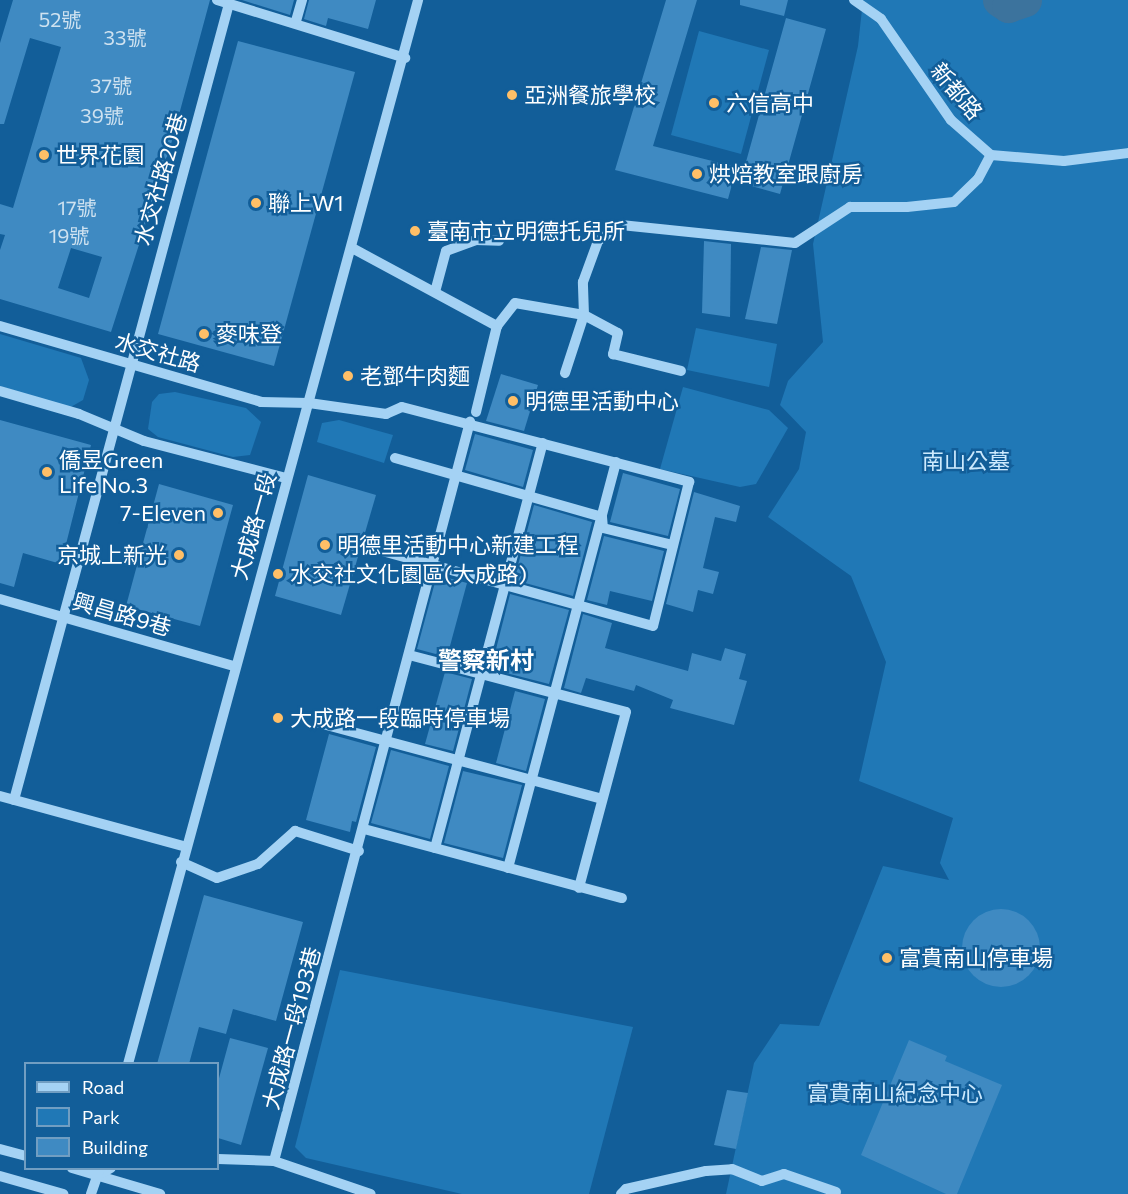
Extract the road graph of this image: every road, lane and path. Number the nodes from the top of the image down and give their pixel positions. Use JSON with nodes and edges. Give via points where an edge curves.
{"nodes":[{"id":1,"x":217,"y":0,"type":"edge"},
{"id":2,"x":302,"y":0,"type":"edge"},
{"id":3,"x":418,"y":0,"type":"edge"},
{"id":4,"x":854,"y":0,"type":"edge"},
{"id":5,"x":229,"y":4,"type":"junction"},
{"id":6,"x":297,"y":21,"type":"dead end"},
{"id":7,"x":405,"y":58,"type":"junction"},
{"id":8,"x":1128,"y":153,"type":"edge"},
{"id":9,"x":992,"y":155,"type":"junction"},
{"id":10,"x":498,"y":241,"type":"dead end"},
{"id":11,"x":352,"y":248,"type":"junction"},
{"id":12,"x":435,"y":292,"type":"junction"},
{"id":13,"x":584,"y":315,"type":"junction"},
{"id":14,"x":0,"y":326,"type":"edge"},
{"id":15,"x":498,"y":326,"type":"junction"},
{"id":16,"x":129,"y":364,"type":"junction"},
{"id":17,"x":681,"y":371,"type":"dead end"},
{"id":18,"x":565,"y":373,"type":"dead end"},
{"id":19,"x":0,"y":391,"type":"edge"},
{"id":20,"x":309,"y":403,"type":"junction"},
{"id":21,"x":476,"y":412,"type":"dead end"},
{"id":22,"x":470,"y":422,"type":"junction"},
{"id":23,"x":112,"y":430,"type":"junction"},
{"id":24,"x":543,"y":443,"type":"junction"},
{"id":25,"x":395,"y":458,"type":"dead end"},
{"id":26,"x":616,"y":462,"type":"junction"},
{"id":27,"x":286,"y":478,"type":"junction"},
{"id":28,"x":454,"y":478,"type":"junction"},
{"id":29,"x":527,"y":498,"type":"junction"},
{"id":30,"x":602,"y":517,"type":"junction"},
{"id":31,"x":673,"y":545,"type":"junction"},
{"id":32,"x":368,"y":548,"type":"dead end"},
{"id":33,"x":432,"y":567,"type":"junction"},
{"id":34,"x":504,"y":586,"type":"junction"},
{"id":35,"x":0,"y":599,"type":"edge"},
{"id":36,"x":577,"y":607,"type":"junction"},
{"id":37,"x":62,"y":617,"type":"junction"},
{"id":38,"x":409,"y":656,"type":"junction"},
{"id":39,"x":234,"y":666,"type":"junction"},
{"id":40,"x":481,"y":676,"type":"junction"},
{"id":41,"x":552,"y":693,"type":"junction"},
{"id":42,"x":319,"y":723,"type":"dead end"},
{"id":43,"x":386,"y":741,"type":"junction"},
{"id":44,"x":459,"y":761,"type":"junction"},
{"id":45,"x":530,"y":781,"type":"junction"},
{"id":46,"x":0,"y":796,"type":"edge"},
{"id":47,"x":602,"y":799,"type":"junction"},
{"id":48,"x":14,"y":800,"type":"junction"},
{"id":49,"x":364,"y":829,"type":"junction"},
{"id":50,"x":186,"y":847,"type":"junction"},
{"id":51,"x":435,"y":848,"type":"junction"},
{"id":52,"x":359,"y":851,"type":"junction"},
{"id":53,"x":181,"y":862,"type":"junction"},
{"id":54,"x":508,"y":868,"type":"junction"},
{"id":55,"x":579,"y":888,"type":"junction"},
{"id":56,"x":622,"y":898,"type":"dead end"},
{"id":57,"x":129,"y":1062,"type":"edge"},
{"id":58,"x":0,"y":1149,"type":"edge"},
{"id":59,"x":24,"y":1155,"type":"edge"},
{"id":60,"x":219,"y":1159,"type":"edge"},
{"id":61,"x":274,"y":1161,"type":"junction"},
{"id":62,"x":98,"y":1172,"type":"edge"},
{"id":63,"x":0,"y":1176,"type":"edge"},
{"id":64,"x":836,"y":1192,"type":"dead end"},
{"id":65,"x":63,"y":1194,"type":"edge"},
{"id":66,"x":91,"y":1194,"type":"edge"},
{"id":67,"x":160,"y":1194,"type":"edge"},
{"id":68,"x":371,"y":1194,"type":"edge"},
{"id":69,"x":621,"y":1194,"type":"edge"}],
"edges":[{"from":1,"to":5,"type":"street"},
{"from":2,"to":6,"type":"street"},
{"from":3,"to":7,"type":"street","name":"大成路一段"},
{"from":4,"to":9,"type":"street","name":"新都路","via":[[881,19],[951,120]]},
{"from":5,"to":7,"type":"street"},
{"from":5,"to":16,"type":"street","name":"水交社路20巷"},
{"from":7,"to":11,"type":"street","name":"大成路一段"},
{"from":8,"to":9,"type":"street","via":[[1064,161]]},
{"from":9,"to":13,"type":"street","via":[[978,179],[954,202],[850,207],[795,243],[621,225],[598,241],[583,282]]},
{"from":10,"to":12,"type":"street","via":[[476,240],[446,250]]},
{"from":11,"to":12,"type":"street"},
{"from":11,"to":20,"type":"street","name":"大成路一段"},
{"from":12,"to":15,"type":"street"},
{"from":13,"to":15,"type":"street","via":[[515,303]]},
{"from":13,"to":17,"type":"street","via":[[618,333],[613,354]]},
{"from":13,"to":18,"type":"street"},
{"from":14,"to":16,"type":"street","name":"水交社路"},
{"from":15,"to":21,"type":"street"},
{"from":16,"to":20,"type":"street","name":"水交社路","via":[[261,402]]},
{"from":16,"to":23,"type":"street","name":"水交社路20巷"},
{"from":19,"to":23,"type":"street","via":[[79,414]]},
{"from":20,"to":22,"type":"street","name":"水交社路","via":[[386,414],[402,407]]},
{"from":20,"to":27,"type":"street","name":"大成路一段"},
{"from":22,"to":24,"type":"street"},
{"from":22,"to":28,"type":"street","name":"大成路一段193巷"},
{"from":23,"to":27,"type":"street"},
{"from":23,"to":37,"type":"street","name":"水交社路20巷"},
{"from":24,"to":26,"type":"street"},
{"from":24,"to":29,"type":"street"},
{"from":25,"to":28,"type":"street"},
{"from":26,"to":30,"type":"street"},
{"from":26,"to":31,"type":"street","via":[[689,482]]},
{"from":27,"to":39,"type":"street","name":"大成路一段"},
{"from":28,"to":29,"type":"street"},
{"from":28,"to":33,"type":"street","name":"大成路一段193巷"},
{"from":29,"to":30,"type":"street"},
{"from":29,"to":34,"type":"street"},
{"from":30,"to":31,"type":"street","via":[[603,528]]},
{"from":30,"to":36,"type":"street"},
{"from":31,"to":36,"type":"street","via":[[653,626]]},
{"from":32,"to":33,"type":"street"},
{"from":33,"to":34,"type":"street"},
{"from":33,"to":38,"type":"street","name":"大成路一段193巷"},
{"from":34,"to":36,"type":"street"},
{"from":34,"to":40,"type":"street"},
{"from":35,"to":37,"type":"street","name":"興昌路9巷"},
{"from":36,"to":41,"type":"street"},
{"from":37,"to":39,"type":"street","name":"興昌路9巷"},
{"from":37,"to":48,"type":"street","name":"水交社路20巷"},
{"from":38,"to":40,"type":"street"},
{"from":38,"to":43,"type":"street","name":"大成路一段193巷"},
{"from":39,"to":50,"type":"street","name":"大成路一段"},
{"from":40,"to":41,"type":"street"},
{"from":40,"to":44,"type":"street"},
{"from":41,"to":45,"type":"street"},
{"from":41,"to":47,"type":"street","via":[[626,712]]},
{"from":42,"to":43,"type":"street"},
{"from":43,"to":44,"type":"street"},
{"from":43,"to":49,"type":"street","name":"大成路一段193巷"},
{"from":44,"to":45,"type":"street"},
{"from":44,"to":51,"type":"street"},
{"from":45,"to":47,"type":"street"},
{"from":45,"to":54,"type":"street"},
{"from":46,"to":48,"type":"street"},
{"from":47,"to":55,"type":"street"},
{"from":48,"to":50,"type":"street"},
{"from":49,"to":51,"type":"street"},
{"from":49,"to":52,"type":"street","name":"大成路一段193巷"},
{"from":50,"to":53,"type":"street","name":"大成路一段"},
{"from":51,"to":54,"type":"street"},
{"from":52,"to":53,"type":"street","via":[[295,831],[258,864],[217,878]]},
{"from":52,"to":61,"type":"street","name":"大成路一段193巷"},
{"from":53,"to":57,"type":"street","name":"大成路一段"},
{"from":54,"to":55,"type":"street"},
{"from":55,"to":56,"type":"street"},
{"from":58,"to":59,"type":"street"},
{"from":60,"to":61,"type":"street"},
{"from":61,"to":68,"type":"street"},
{"from":62,"to":66,"type":"street"},
{"from":62,"to":67,"type":"street"},
{"from":63,"to":65,"type":"street"},
{"from":64,"to":69,"type":"street","via":[[784,1174],[762,1181],[732,1169],[626,1189]]}]}
